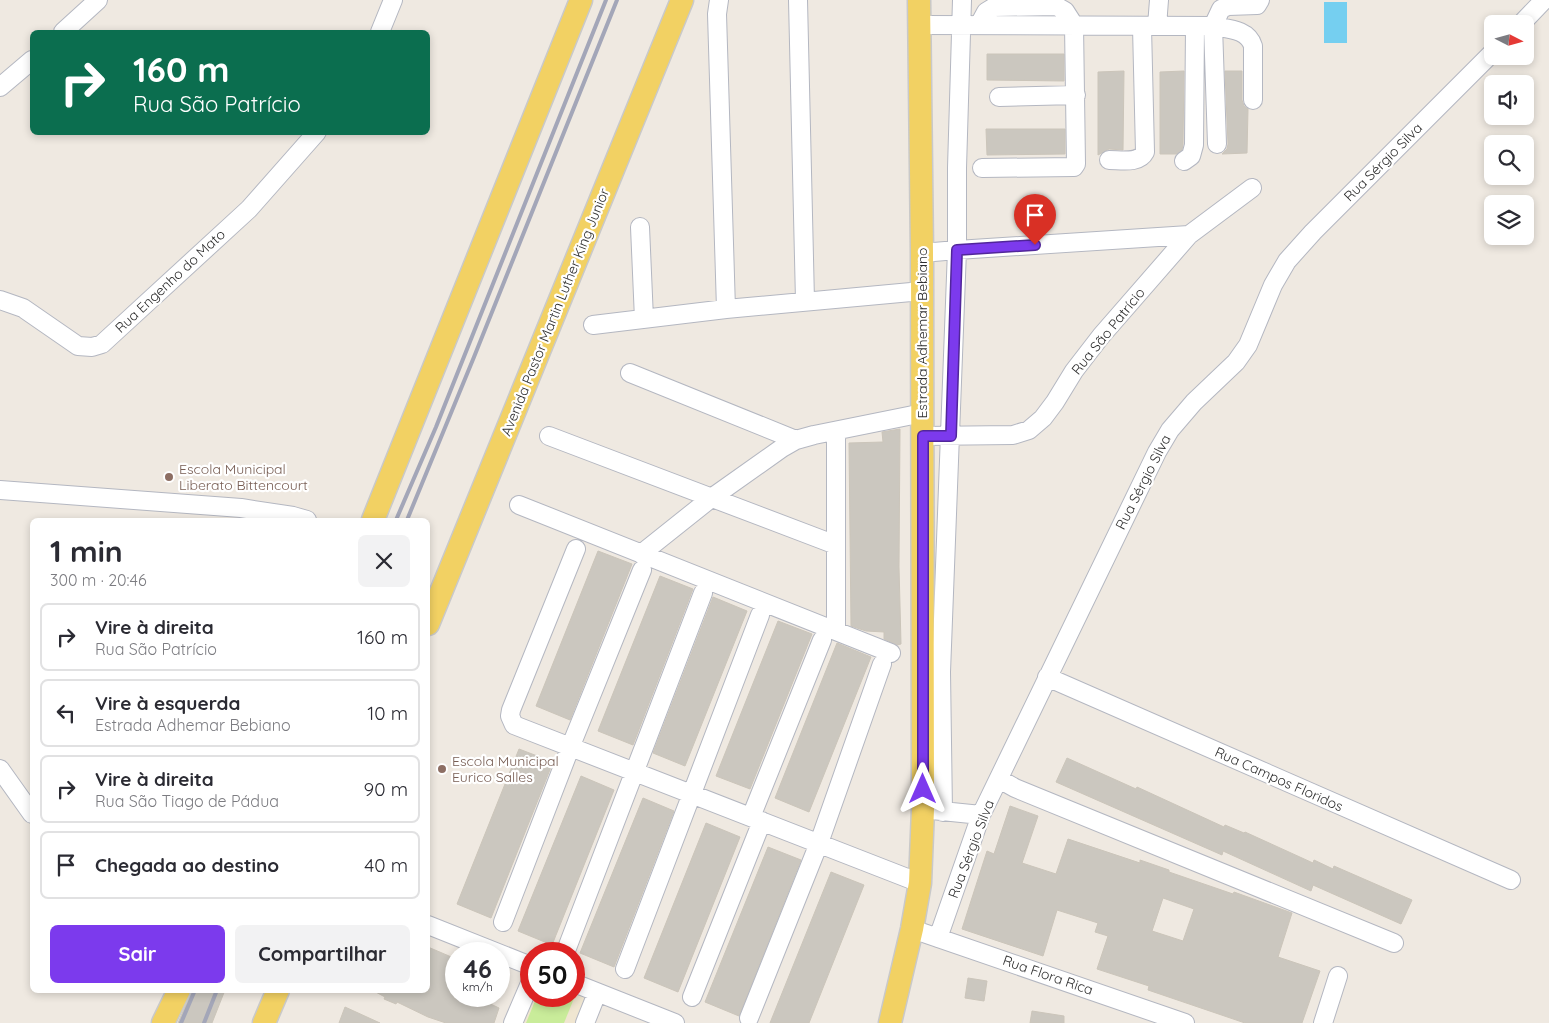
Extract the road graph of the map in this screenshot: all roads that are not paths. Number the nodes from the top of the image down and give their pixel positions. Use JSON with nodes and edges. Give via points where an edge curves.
{"nodes":[{"id":1,"x":98,"y":0,"type":"edge"},
{"id":2,"x":393,"y":0,"type":"edge"},
{"id":3,"x":581,"y":0,"type":"edge"},
{"id":4,"x":682,"y":0,"type":"edge"},
{"id":5,"x":719,"y":0,"type":"edge"},
{"id":6,"x":798,"y":0,"type":"edge"},
{"id":7,"x":919,"y":0,"type":"edge"},
{"id":8,"x":962,"y":0,"type":"edge"},
{"id":9,"x":1159,"y":0,"type":"edge"},
{"id":10,"x":1260,"y":0,"type":"edge"},
{"id":11,"x":1544,"y":0,"type":"edge"},
{"id":12,"x":1530,"y":15,"type":"edge"},
{"id":13,"x":920,"y":25,"type":"junction"},
{"id":14,"x":962,"y":25,"type":"junction"},
{"id":15,"x":1074,"y":25,"type":"junction"},
{"id":16,"x":1150,"y":26,"type":"junction"},
{"id":17,"x":1195,"y":26,"type":"junction"},
{"id":18,"x":1213,"y":26,"type":"junction"},
{"id":19,"x":65,"y":30,"type":"edge"},
{"id":20,"x":381,"y":30,"type":"edge"},
{"id":21,"x":1484,"y":60,"type":"edge"},
{"id":22,"x":30,"y":62,"type":"edge"},
{"id":23,"x":0,"y":87,"type":"edge"},
{"id":24,"x":1076,"y":95,"type":"junction"},
{"id":25,"x":999,"y":97,"type":"dead end"},
{"id":26,"x":1253,"y":100,"type":"dead end"},
{"id":27,"x":314,"y":135,"type":"edge"},
{"id":28,"x":1217,"y":144,"type":"dead end"},
{"id":29,"x":1109,"y":160,"type":"dead end"},
{"id":30,"x":1184,"y":161,"type":"dead end"},
{"id":31,"x":982,"y":168,"type":"dead end"},
{"id":32,"x":1252,"y":188,"type":"dead end"},
{"id":33,"x":640,"y":227,"type":"dead end"},
{"id":34,"x":1189,"y":235,"type":"junction"},
{"id":35,"x":957,"y":250,"type":"junction"},
{"id":36,"x":922,"y":253,"type":"junction"},
{"id":37,"x":922,"y":291,"type":"junction"},
{"id":38,"x":0,"y":300,"type":"edge"},
{"id":39,"x":805,"y":301,"type":"junction"},
{"id":40,"x":726,"y":309,"type":"junction"},
{"id":41,"x":644,"y":319,"type":"junction"},
{"id":42,"x":593,"y":325,"type":"dead end"},
{"id":43,"x":630,"y":373,"type":"dead end"},
{"id":44,"x":923,"y":413,"type":"junction"},
{"id":45,"x":836,"y":431,"type":"junction"},
{"id":46,"x":549,"y":436,"type":"dead end"},
{"id":47,"x":923,"y":436,"type":"junction"},
{"id":48,"x":951,"y":436,"type":"junction"},
{"id":49,"x":796,"y":440,"type":"junction"},
{"id":50,"x":0,"y":490,"type":"edge"},
{"id":51,"x":710,"y":499,"type":"junction"},
{"id":52,"x":519,"y":505,"type":"dead end"},
{"id":53,"x":238,"y":514,"type":"edge"},
{"id":54,"x":300,"y":518,"type":"edge"},
{"id":55,"x":374,"y":518,"type":"edge"},
{"id":56,"x":836,"y":545,"type":"junction"},
{"id":57,"x":576,"y":549,"type":"dead end"},
{"id":58,"x":641,"y":562,"type":"junction"},
{"id":59,"x":703,"y":593,"type":"dead end"},
{"id":60,"x":760,"y":616,"type":"dead end"},
{"id":61,"x":430,"y":619,"type":"edge"},
{"id":62,"x":829,"y":636,"type":"junction"},
{"id":63,"x":1047,"y":677,"type":"junction"},
{"id":64,"x":570,"y":748,"type":"junction"},
{"id":65,"x":0,"y":769,"type":"edge"},
{"id":66,"x":635,"y":773,"type":"junction"},
{"id":67,"x":999,"y":779,"type":"junction"},
{"id":68,"x":691,"y":794,"type":"junction"},
{"id":69,"x":933,"y":810,"type":"junction"},
{"id":70,"x":30,"y":811,"type":"edge"},
{"id":71,"x":981,"y":815,"type":"junction"},
{"id":72,"x":756,"y":819,"type":"junction"},
{"id":73,"x":819,"y":843,"type":"junction"},
{"id":74,"x":1511,"y":880,"type":"dead end"},
{"id":75,"x":920,"y":882,"type":"junction"},
{"id":76,"x":504,"y":922,"type":"dead end"},
{"id":77,"x":430,"y":926,"type":"edge"},
{"id":78,"x":912,"y":929,"type":"junction"},
{"id":79,"x":938,"y":938,"type":"junction"},
{"id":80,"x":569,"y":942,"type":"edge"},
{"id":81,"x":1394,"y":943,"type":"dead end"},
{"id":82,"x":520,"y":962,"type":"edge"},
{"id":83,"x":625,"y":969,"type":"dead end"},
{"id":84,"x":1338,"y":976,"type":"dead end"},
{"id":85,"x":585,"y":988,"type":"edge"},
{"id":86,"x":178,"y":993,"type":"edge"},
{"id":87,"x":277,"y":993,"type":"edge"},
{"id":88,"x":597,"y":993,"type":"junction"},
{"id":89,"x":692,"y":997,"type":"dead end"},
{"id":90,"x":520,"y":1007,"type":"edge"},
{"id":91,"x":749,"y":1018,"type":"dead end"},
{"id":92,"x":164,"y":1023,"type":"edge"},
{"id":93,"x":264,"y":1023,"type":"edge"},
{"id":94,"x":513,"y":1023,"type":"edge"},
{"id":95,"x":585,"y":1023,"type":"edge"},
{"id":96,"x":675,"y":1023,"type":"edge"},
{"id":97,"x":890,"y":1023,"type":"edge"},
{"id":98,"x":1185,"y":1023,"type":"edge"},
{"id":99,"x":1323,"y":1023,"type":"edge"}],
"edges":[{"from":1,"to":19,"type":"street"},
{"from":2,"to":20,"type":"street"},
{"from":3,"to":55,"type":"main road"},
{"from":4,"to":61,"type":"main road","name":"Avenida Pastor Martin Luther King Junior"},
{"from":5,"to":40,"type":"street"},
{"from":6,"to":39,"type":"street"},
{"from":7,"to":13,"type":"main road","name":"Estrada Adhemar Bebiano"},
{"from":8,"to":14,"type":"street","name":"Estrada Adhemar Bebiano"},
{"from":9,"to":16,"type":"street"},
{"from":10,"to":18,"type":"street","via":[[1257,5],[1221,9]]},
{"from":11,"to":12,"type":"street"},
{"from":13,"to":14,"type":"street"},
{"from":13,"to":36,"type":"main road","name":"Estrada Adhemar Bebiano"},
{"from":14,"to":15,"type":"street"},
{"from":14,"to":35,"type":"street","name":"Estrada Adhemar Bebiano"},
{"from":15,"to":16,"type":"street"},
{"from":15,"to":24,"type":"street"},
{"from":16,"to":17,"type":"street"},
{"from":16,"to":29,"type":"street","via":[[1145,152],[1136,160]]},
{"from":17,"to":18,"type":"street"},
{"from":17,"to":30,"type":"street","via":[[1194,145],[1191,156]]},
{"from":18,"to":26,"type":"street","via":[[1243,32],[1251,40]]},
{"from":18,"to":28,"type":"street"},
{"from":21,"to":63,"type":"street","name":"Rua Sérgio Silva","via":[[1287,261],[1273,285],[1248,345],[1236,362],[1170,430],[1157,452]]},
{"from":22,"to":23,"type":"street"},
{"from":24,"to":25,"type":"street"},
{"from":24,"to":31,"type":"street","via":[[1074,167]]},
{"from":27,"to":38,"type":"street","name":"Rua Engenho do Mato","via":[[249,209],[102,344],[78,346],[23,308]]},
{"from":32,"to":34,"type":"street","name":"Rua São Patrício"},
{"from":33,"to":41,"type":"street"},
{"from":34,"to":35,"type":"street"},
{"from":34,"to":48,"type":"street","name":"Rua São Patrício","via":[[1101,336],[1043,418],[1028,430],[1013,435]]},
{"from":35,"to":36,"type":"street"},
{"from":35,"to":48,"type":"street","name":"Estrada Adhemar Bebiano"},
{"from":36,"to":37,"type":"main road","name":"Estrada Adhemar Bebiano"},
{"from":37,"to":39,"type":"street"},
{"from":37,"to":44,"type":"main road","name":"Estrada Adhemar Bebiano"},
{"from":39,"to":40,"type":"street"},
{"from":40,"to":41,"type":"street"},
{"from":41,"to":42,"type":"street"},
{"from":43,"to":49,"type":"street"},
{"from":44,"to":45,"type":"street"},
{"from":44,"to":47,"type":"main road","name":"Estrada Adhemar Bebiano"},
{"from":45,"to":49,"type":"street"},
{"from":45,"to":56,"type":"street"},
{"from":46,"to":51,"type":"street"},
{"from":47,"to":48,"type":"street","name":"Rua São Patrício"},
{"from":47,"to":69,"type":"main road","name":"Estrada Adhemar Bebiano"},
{"from":48,"to":69,"type":"street","name":"Estrada Adhemar Bebiano"},
{"from":49,"to":51,"type":"street"},
{"from":50,"to":53,"type":"street"},
{"from":51,"to":56,"type":"street"},
{"from":51,"to":58,"type":"street"},
{"from":52,"to":58,"type":"street"},
{"from":53,"to":54,"type":"street"},
{"from":56,"to":62,"type":"street"},
{"from":57,"to":64,"type":"street","via":[[510,716],[514,725]]},
{"from":58,"to":62,"type":"street"},
{"from":58,"to":64,"type":"street"},
{"from":59,"to":66,"type":"street"},
{"from":60,"to":68,"type":"street"},
{"from":62,"to":72,"type":"street"},
{"from":62,"to":73,"type":"street","via":[[887,659]]},
{"from":63,"to":67,"type":"street","name":"Rua Sérgio Silva"},
{"from":63,"to":74,"type":"street","name":"Rua Campos Floridos"},
{"from":64,"to":66,"type":"street"},
{"from":64,"to":76,"type":"street"},
{"from":65,"to":70,"type":"street"},
{"from":66,"to":68,"type":"street"},
{"from":66,"to":80,"type":"street"},
{"from":67,"to":71,"type":"street","name":"Rua Sérgio Silva"},
{"from":67,"to":81,"type":"street"},
{"from":68,"to":72,"type":"street"},
{"from":68,"to":83,"type":"street"},
{"from":69,"to":71,"type":"street"},
{"from":69,"to":75,"type":"main road","name":"Estrada Adhemar Bebiano"},
{"from":71,"to":79,"type":"street","name":"Rua Sérgio Silva"},
{"from":72,"to":73,"type":"street"},
{"from":72,"to":89,"type":"street"},
{"from":73,"to":75,"type":"street"},
{"from":73,"to":91,"type":"street"},
{"from":75,"to":78,"type":"main road","name":"Estrada Adhemar Bebiano"},
{"from":77,"to":82,"type":"street"},
{"from":78,"to":79,"type":"street","name":"Rua Flora Rica"},
{"from":78,"to":97,"type":"main road","name":"Estrada Adhemar Bebiano"},
{"from":79,"to":98,"type":"street","name":"Rua Flora Rica"},
{"from":84,"to":99,"type":"street"},
{"from":85,"to":88,"type":"street"},
{"from":86,"to":92,"type":"main road"},
{"from":87,"to":93,"type":"main road"},
{"from":88,"to":95,"type":"street"},
{"from":88,"to":96,"type":"street"},
{"from":90,"to":94,"type":"street"}]}
